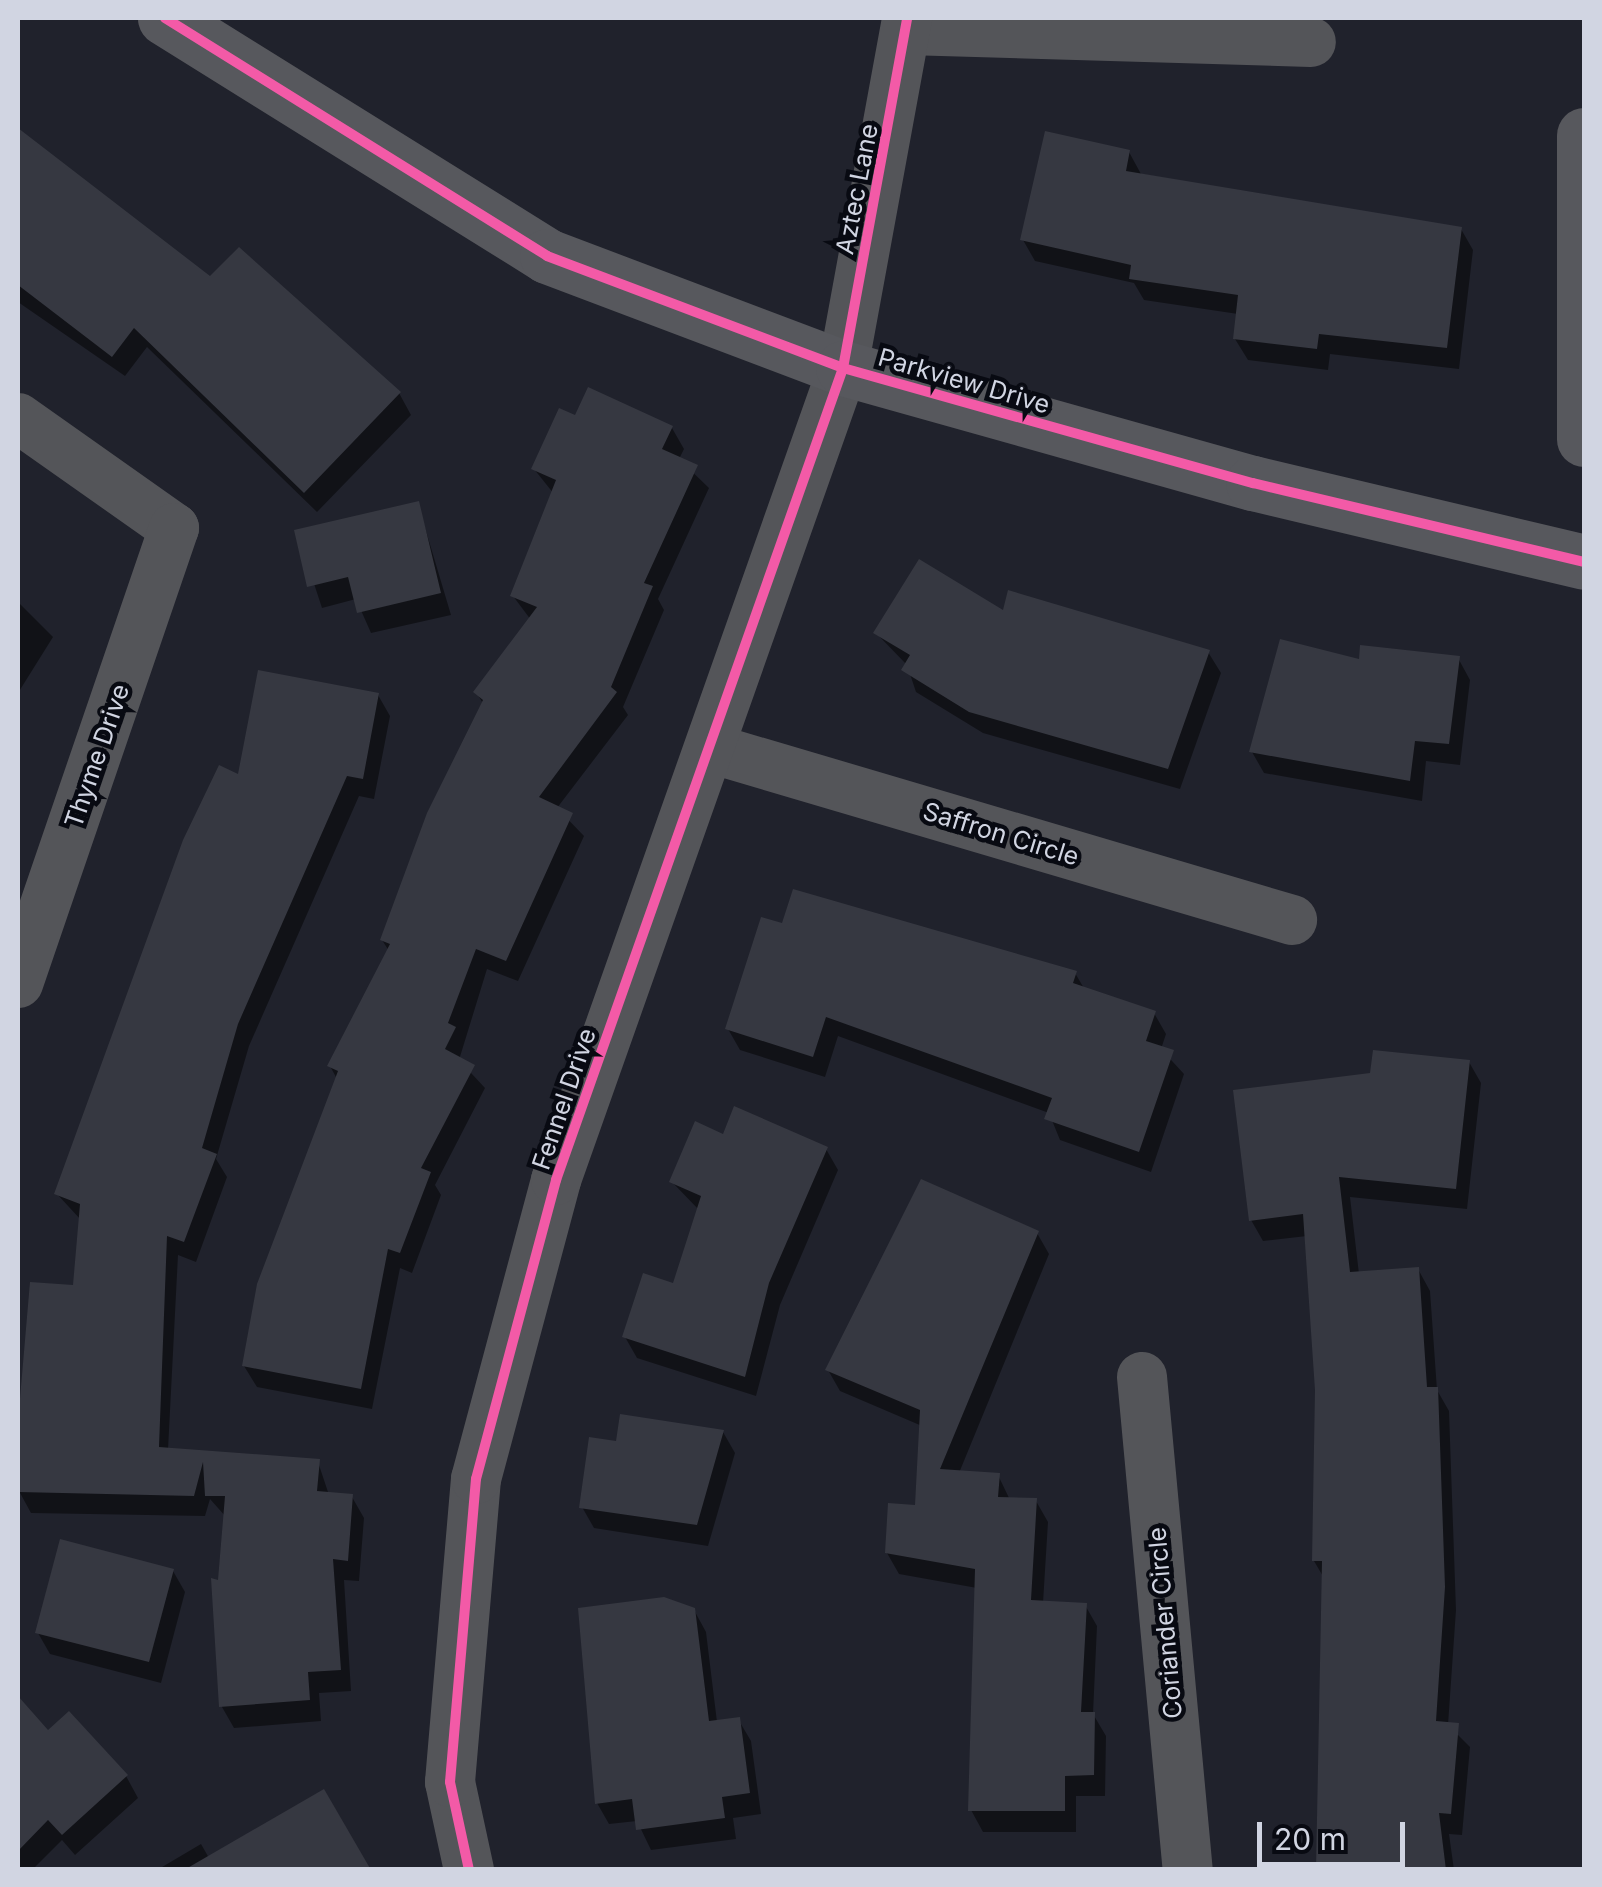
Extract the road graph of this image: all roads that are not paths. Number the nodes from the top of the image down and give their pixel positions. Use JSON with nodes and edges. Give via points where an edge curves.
{"nodes":[{"id":1,"x":165,"y":18,"type":"edge"},
{"id":2,"x":907,"y":24,"type":"edge"},
{"id":3,"x":1311,"y":42,"type":"dead end"},
{"id":4,"x":1584,"y":135,"type":"edge"},
{"id":5,"x":844,"y":368,"type":"junction"},
{"id":6,"x":18,"y":418,"type":"edge"},
{"id":7,"x":1584,"y":439,"type":"edge"},
{"id":8,"x":1584,"y":562,"type":"edge"},
{"id":9,"x":710,"y":748,"type":"junction"},
{"id":10,"x":1292,"y":920,"type":"dead end"},
{"id":11,"x":18,"y":983,"type":"edge"},
{"id":12,"x":1142,"y":1377,"type":"dead end"},
{"id":13,"x":469,"y":1870,"type":"edge"},
{"id":14,"x":1188,"y":1870,"type":"edge"}],
"edges":[{"from":1,"to":5,"type":"street","name":"Parkview Drive","via":[[546,256]]},
{"from":2,"to":3,"type":"street"},
{"from":2,"to":5,"type":"street","name":"Aztec Lane"},
{"from":4,"to":7,"type":"street"},
{"from":5,"to":8,"type":"street","name":"Parkview Drive","via":[[1252,483]]},
{"from":5,"to":9,"type":"street","name":"Fennel Drive"},
{"from":6,"to":11,"type":"street","name":"Thyme Drive","via":[[174,528]]},
{"from":9,"to":10,"type":"street","name":"Saffron Circle"},
{"from":9,"to":13,"type":"street","name":"Fennel Drive","via":[[556,1180],[476,1479],[450,1782]]},
{"from":12,"to":14,"type":"street","name":"Coriander Circle"}]}
